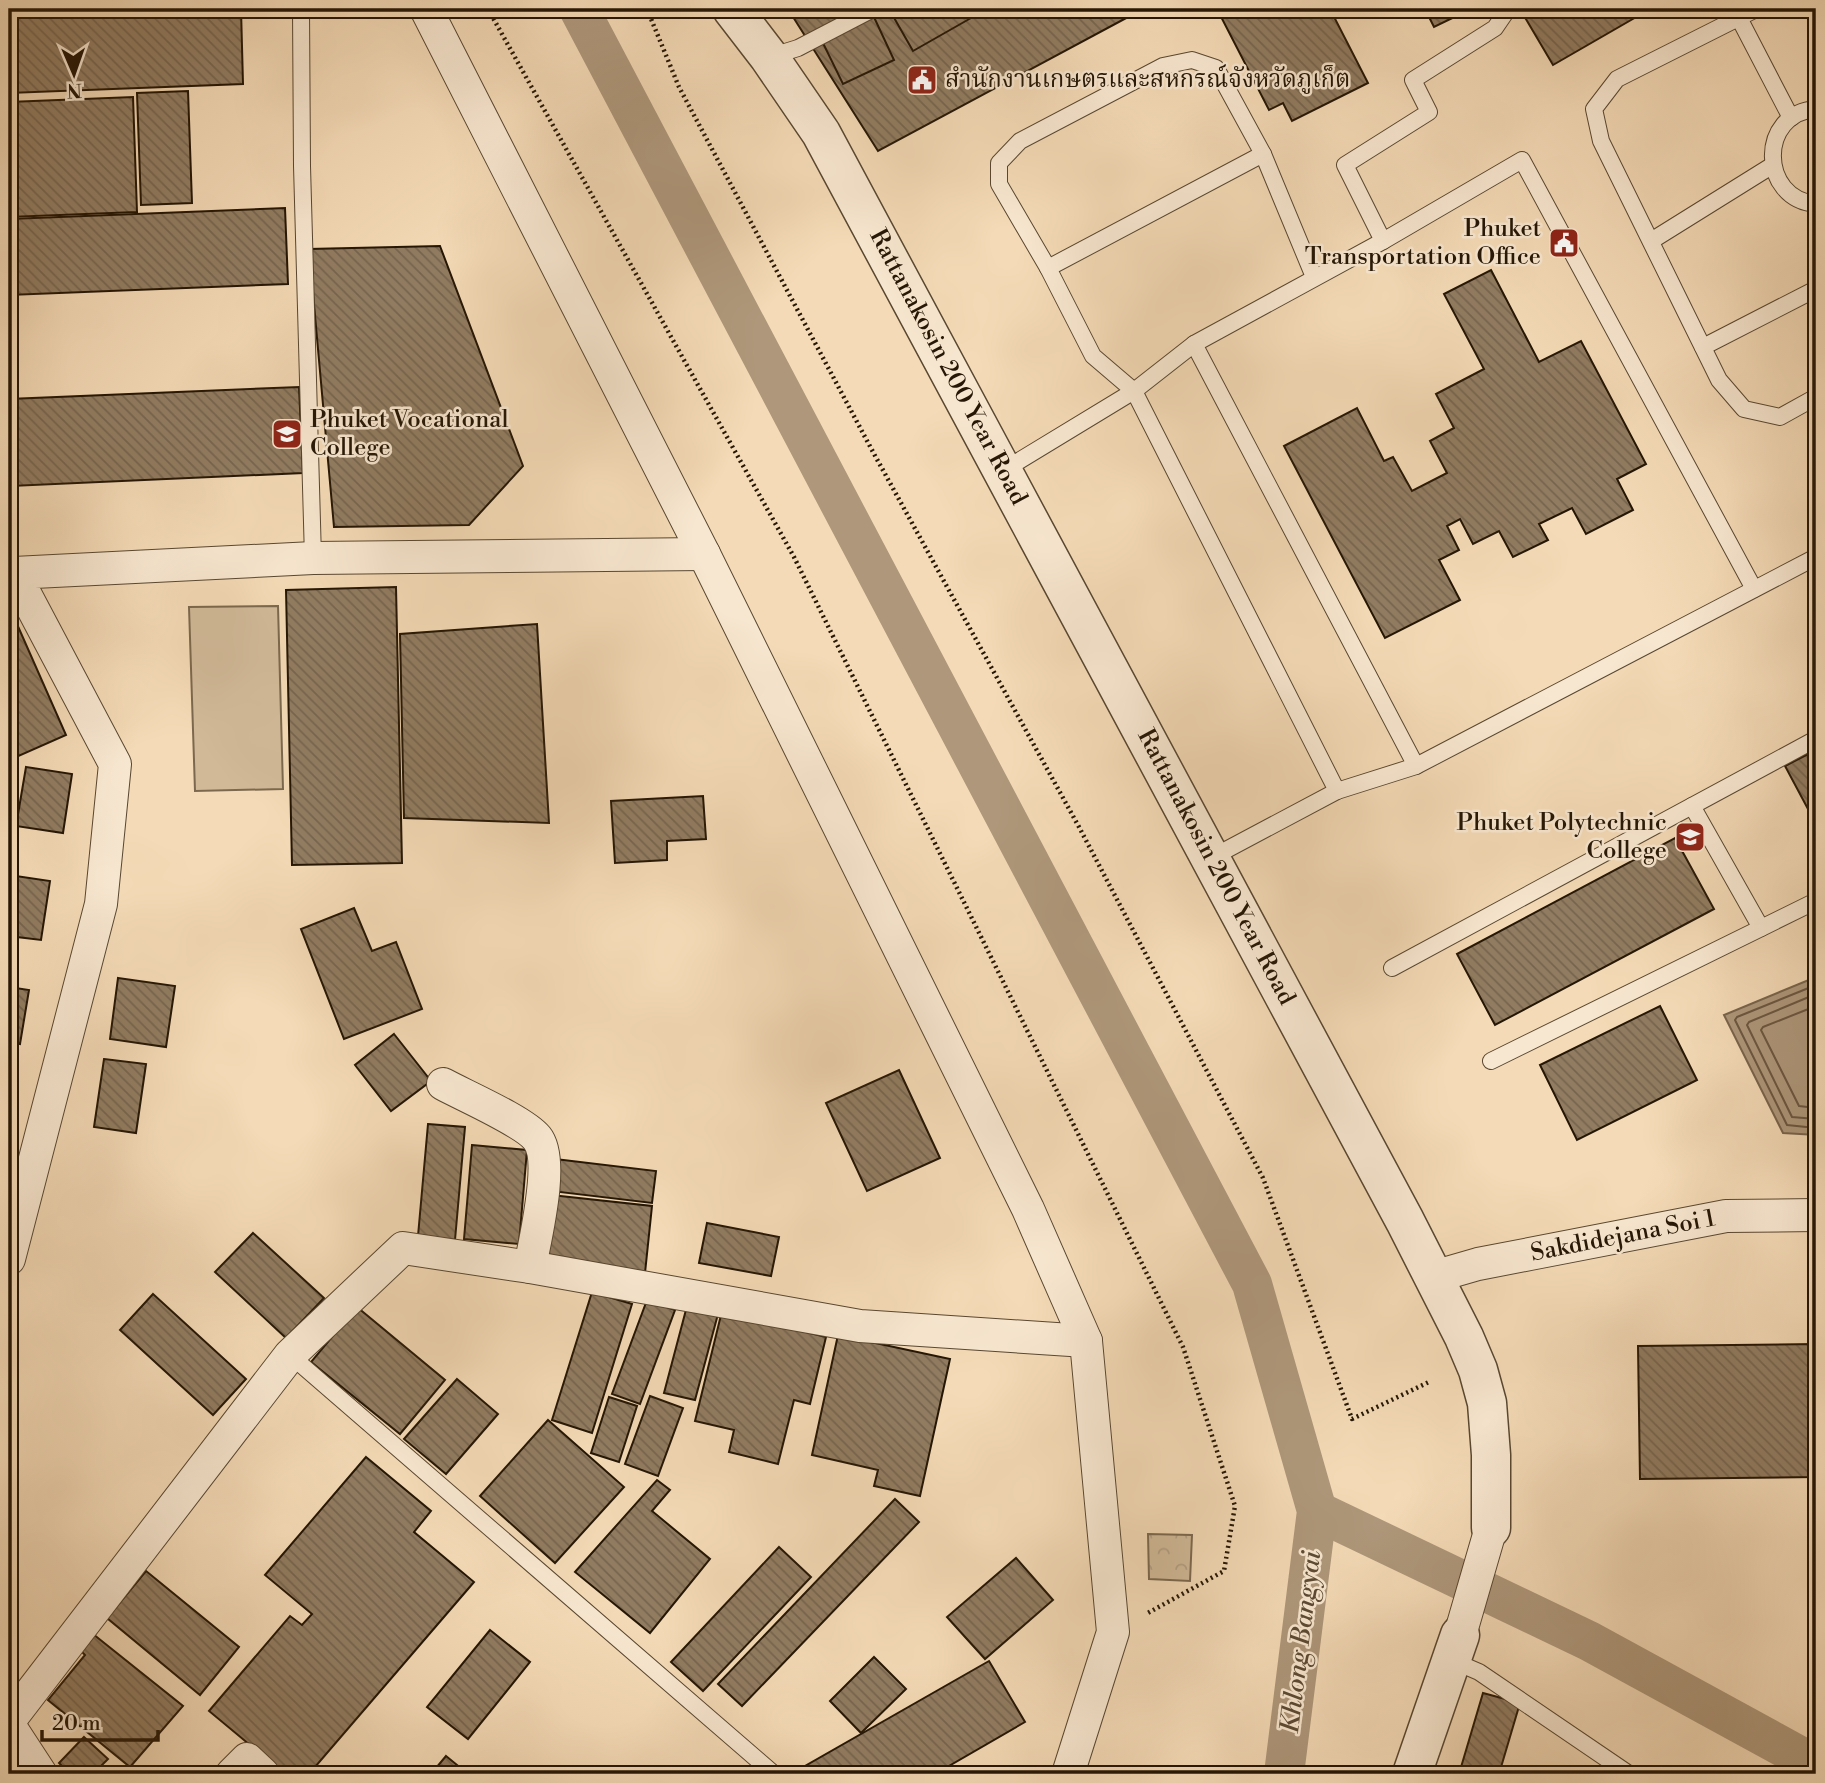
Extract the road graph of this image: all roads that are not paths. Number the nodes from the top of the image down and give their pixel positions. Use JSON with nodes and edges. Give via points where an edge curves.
{"nodes":[{"id":1,"x":301,"y":9,"type":"edge"},
{"id":2,"x":426,"y":9,"type":"edge"},
{"id":3,"x":732,"y":9,"type":"edge"},
{"id":4,"x":873,"y":9,"type":"edge"},
{"id":5,"x":1508,"y":9,"type":"edge"},
{"id":6,"x":1756,"y":9,"type":"edge"},
{"id":7,"x":851,"y":14,"type":"edge"},
{"id":8,"x":1739,"y":18,"type":"junction"},
{"id":9,"x":769,"y":57,"type":"junction"},
{"id":10,"x":1816,"y":109,"type":"edge"},
{"id":11,"x":1791,"y":118,"type":"junction"},
{"id":12,"x":1263,"y":154,"type":"junction"},
{"id":13,"x":1773,"y":165,"type":"junction"},
{"id":14,"x":1816,"y":204,"type":"edge"},
{"id":15,"x":1383,"y":240,"type":"junction"},
{"id":16,"x":1651,"y":241,"type":"junction"},
{"id":17,"x":1048,"y":268,"type":"junction"},
{"id":18,"x":1314,"y":278,"type":"junction"},
{"id":19,"x":1816,"y":289,"type":"edge"},
{"id":20,"x":1194,"y":344,"type":"junction"},
{"id":21,"x":1703,"y":347,"type":"junction"},
{"id":22,"x":1134,"y":391,"type":"junction"},
{"id":23,"x":1816,"y":397,"type":"edge"},
{"id":24,"x":1004,"y":470,"type":"junction"},
{"id":25,"x":704,"y":554,"type":"junction"},
{"id":26,"x":1816,"y":557,"type":"edge"},
{"id":27,"x":313,"y":558,"type":"junction"},
{"id":28,"x":12,"y":569,"type":"edge"},
{"id":29,"x":1754,"y":589,"type":"junction"},
{"id":30,"x":1816,"y":739,"type":"edge"},
{"id":31,"x":1416,"y":766,"type":"junction"},
{"id":32,"x":1337,"y":792,"type":"junction"},
{"id":33,"x":1692,"y":806,"type":"junction"},
{"id":34,"x":1211,"y":858,"type":"junction"},
{"id":35,"x":1816,"y":901,"type":"edge"},
{"id":36,"x":1761,"y":928,"type":"junction"},
{"id":37,"x":1392,"y":968,"type":"dead end"},
{"id":38,"x":1491,"y":1061,"type":"dead end"},
{"id":39,"x":443,"y":1084,"type":"dead end"},
{"id":40,"x":1816,"y":1215,"type":"edge"},
{"id":41,"x":9,"y":1259,"type":"edge"},
{"id":42,"x":530,"y":1267,"type":"junction"},
{"id":43,"x":1433,"y":1277,"type":"junction"},
{"id":44,"x":1086,"y":1341,"type":"junction"},
{"id":45,"x":289,"y":1355,"type":"junction"},
{"id":46,"x":1491,"y":1528,"type":"joint"},
{"id":47,"x":1455,"y":1648,"type":"junction"},
{"id":48,"x":9,"y":1723,"type":"edge"},
{"id":49,"x":41,"y":1774,"type":"edge"},
{"id":50,"x":232,"y":1774,"type":"edge"},
{"id":51,"x":263,"y":1774,"type":"edge"},
{"id":52,"x":774,"y":1774,"type":"edge"},
{"id":53,"x":1068,"y":1774,"type":"edge"},
{"id":54,"x":1412,"y":1774,"type":"edge"},
{"id":55,"x":1629,"y":1774,"type":"edge"}],
"edges":[{"from":1,"to":27,"type":"lane"},
{"from":2,"to":25,"type":"street"},
{"from":3,"to":9,"type":"street","name":"Rattanakosin 200 Year Road"},
{"from":4,"to":7,"type":"lane"},
{"from":5,"to":15,"type":"lane","via":[[1494,28],[1413,80],[1429,112],[1345,165]]},
{"from":6,"to":8,"type":"lane"},
{"from":7,"to":9,"type":"lane","via":[[798,48]]},
{"from":8,"to":11,"type":"lane"},
{"from":8,"to":16,"type":"lane","via":[[1617,79],[1594,109],[1601,141]]},
{"from":9,"to":24,"type":"street","name":"Rattanakosin 200 Year Road","via":[[821,133]]},
{"from":10,"to":11,"type":"lane"},
{"from":11,"to":13,"type":"lane","via":[[1774,141]]},
{"from":12,"to":17,"type":"lane"},
{"from":12,"to":17,"type":"lane","via":[[1216,68],[1192,60],[1163,66],[1020,141],[999,163],[999,184]]},
{"from":12,"to":18,"type":"lane"},
{"from":13,"to":14,"type":"lane","via":[[1781,185],[1793,197]]},
{"from":13,"to":16,"type":"lane"},
{"from":15,"to":18,"type":"lane"},
{"from":15,"to":29,"type":"lane","via":[[1522,160]]},
{"from":16,"to":21,"type":"lane"},
{"from":17,"to":22,"type":"lane","via":[[1093,356]]},
{"from":18,"to":20,"type":"lane"},
{"from":19,"to":21,"type":"lane"},
{"from":20,"to":22,"type":"lane"},
{"from":20,"to":31,"type":"lane"},
{"from":21,"to":23,"type":"lane","via":[[1719,380],[1744,409],[1780,417]]},
{"from":22,"to":24,"type":"lane"},
{"from":22,"to":32,"type":"lane"},
{"from":24,"to":34,"type":"street","name":"Rattanakosin 200 Year Road"},
{"from":25,"to":27,"type":"street"},
{"from":25,"to":44,"type":"street","via":[[1028,1209]]},
{"from":26,"to":29,"type":"lane"},
{"from":27,"to":28,"type":"street"},
{"from":28,"to":41,"type":"street","via":[[115,764],[101,904]]},
{"from":29,"to":31,"type":"lane"},
{"from":30,"to":33,"type":"lane"},
{"from":31,"to":32,"type":"lane"},
{"from":32,"to":34,"type":"lane"},
{"from":33,"to":36,"type":"lane"},
{"from":33,"to":37,"type":"lane"},
{"from":34,"to":43,"type":"street","name":"Rattanakosin 200 Year Road"},
{"from":35,"to":36,"type":"lane"},
{"from":36,"to":38,"type":"lane"},
{"from":39,"to":42,"type":"street","via":[[521,1125],[538,1139],[546,1155]]},
{"from":40,"to":43,"type":"street","name":"Sakdidejana Soi 1","via":[[1726,1216],[1478,1264]]},
{"from":42,"to":44,"type":"street","via":[[860,1326]]},
{"from":42,"to":45,"type":"street","via":[[403,1248]]},
{"from":43,"to":46,"type":"street","name":"Rattanakosin 200 Year Road","via":[[1469,1348],[1487,1404]]},
{"from":44,"to":53,"type":"street","via":[[1113,1632]]},
{"from":45,"to":48,"type":"street"},
{"from":45,"to":52,"type":"lane"},
{"from":46,"to":47,"type":"street","name":"Rattanakosin 200 Year Road"},
{"from":47,"to":54,"type":"street","name":"Rattanakosin 200 Year Road"},
{"from":47,"to":55,"type":"lane","via":[[1479,1672]]},
{"from":48,"to":49,"type":"street"},
{"from":50,"to":51,"type":"street","via":[[247,1759]]}]}
